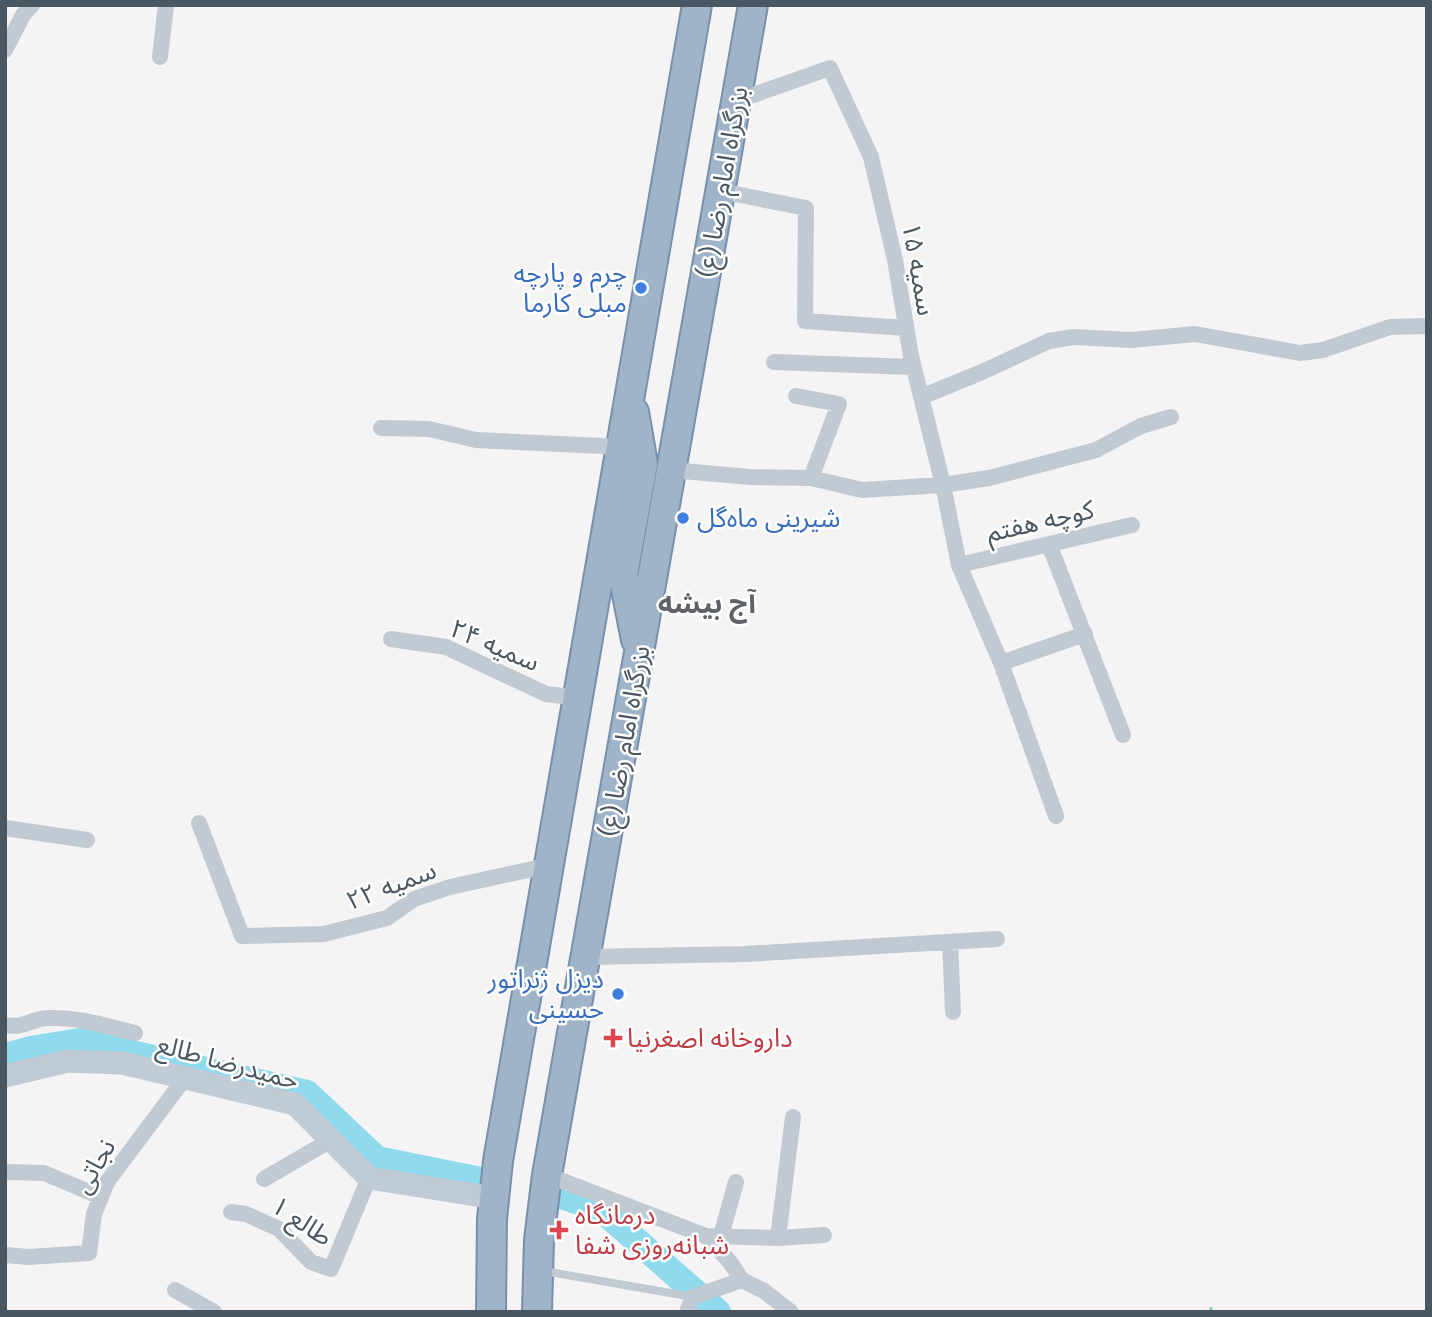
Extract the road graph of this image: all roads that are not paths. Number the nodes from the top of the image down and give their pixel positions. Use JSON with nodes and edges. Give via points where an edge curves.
{"nodes":[{"id":1,"x":32,"y":5,"type":"edge"},
{"id":2,"x":166,"y":5,"type":"edge"},
{"id":3,"x":697,"y":5,"type":"edge"},
{"id":4,"x":753,"y":5,"type":"edge"},
{"id":5,"x":5,"y":50,"type":"edge"},
{"id":6,"x":160,"y":57,"type":"dead end"},
{"id":7,"x":736,"y":101,"type":"junction"},
{"id":8,"x":720,"y":191,"type":"junction"},
{"id":9,"x":1427,"y":326,"type":"edge"},
{"id":10,"x":905,"y":328,"type":"junction"},
{"id":11,"x":775,"y":362,"type":"dead end"},
{"id":12,"x":913,"y":367,"type":"junction"},
{"id":13,"x":631,"y":396,"type":"junction"},
{"id":14,"x":796,"y":396,"type":"dead end"},
{"id":15,"x":921,"y":397,"type":"junction"},
{"id":16,"x":1171,"y":417,"type":"dead end"},
{"id":17,"x":381,"y":428,"type":"dead end"},
{"id":18,"x":622,"y":447,"type":"junction"},
{"id":19,"x":671,"y":470,"type":"junction"},
{"id":20,"x":811,"y":478,"type":"junction"},
{"id":21,"x":943,"y":485,"type":"junction"},
{"id":22,"x":621,"y":521,"type":"junction"},
{"id":23,"x":1132,"y":525,"type":"dead end"},
{"id":24,"x":661,"y":530,"type":"junction"},
{"id":25,"x":1049,"y":544,"type":"junction"},
{"id":26,"x":959,"y":565,"type":"junction"},
{"id":27,"x":1085,"y":634,"type":"junction"},
{"id":28,"x":391,"y":639,"type":"dead end"},
{"id":29,"x":639,"y":657,"type":"junction"},
{"id":30,"x":1001,"y":663,"type":"junction"},
{"id":31,"x":580,"y":698,"type":"junction"},
{"id":32,"x":1123,"y":734,"type":"dead end"},
{"id":33,"x":1056,"y":816,"type":"dead end"},
{"id":34,"x":199,"y":823,"type":"dead end"},
{"id":35,"x":5,"y":828,"type":"edge"},
{"id":36,"x":87,"y":840,"type":"dead end"},
{"id":37,"x":551,"y":865,"type":"junction"},
{"id":38,"x":998,"y":939,"type":"dead end"},
{"id":39,"x":950,"y":942,"type":"junction"},
{"id":40,"x":586,"y":957,"type":"junction"},
{"id":41,"x":953,"y":1012,"type":"dead end"},
{"id":42,"x":5,"y":1025,"type":"edge"},
{"id":43,"x":135,"y":1034,"type":"dead end"},
{"id":44,"x":5,"y":1076,"type":"edge"},
{"id":45,"x":185,"y":1077,"type":"junction"},
{"id":46,"x":793,"y":1117,"type":"dead end"},
{"id":47,"x":331,"y":1140,"type":"junction"},
{"id":48,"x":5,"y":1172,"type":"edge"},
{"id":49,"x":547,"y":1174,"type":"junction"},
{"id":50,"x":369,"y":1178,"type":"junction"},
{"id":51,"x":264,"y":1179,"type":"dead end"},
{"id":52,"x":736,"y":1182,"type":"dead end"},
{"id":53,"x":101,"y":1197,"type":"junction"},
{"id":54,"x":494,"y":1198,"type":"junction"},
{"id":55,"x":231,"y":1212,"type":"dead end"},
{"id":56,"x":824,"y":1235,"type":"dead end"},
{"id":57,"x":714,"y":1236,"type":"junction"},
{"id":58,"x":778,"y":1238,"type":"junction"},
{"id":59,"x":5,"y":1255,"type":"edge"},
{"id":60,"x":537,"y":1270,"type":"junction"},
{"id":61,"x":742,"y":1280,"type":"junction"},
{"id":62,"x":175,"y":1290,"type":"dead end"},
{"id":63,"x":695,"y":1300,"type":"edge"},
{"id":64,"x":214,"y":1312,"type":"edge"},
{"id":65,"x":491,"y":1312,"type":"edge"},
{"id":66,"x":537,"y":1312,"type":"edge"},
{"id":67,"x":791,"y":1312,"type":"edge"}],
"edges":[{"from":1,"to":5,"type":"street"},
{"from":2,"to":6,"type":"street"},
{"from":3,"to":13,"type":"highway","name":"بزرگراه امام رضا (ع)"},
{"from":4,"to":7,"type":"highway","name":"بزرگراه امام رضا (ع)"},
{"from":7,"to":8,"type":"highway","name":"بزرگراه امام رضا (ع)"},
{"from":7,"to":10,"type":"street","name":"سمیه ۱۵","via":[[830,68],[872,157]]},
{"from":8,"to":10,"type":"street","via":[[806,208],[806,321]]},
{"from":8,"to":19,"type":"highway","name":"بزرگراه امام رضا (ع)"},
{"from":9,"to":15,"type":"street","via":[[1390,327],[1324,350],[1300,353],[1195,334],[1131,340],[1074,337],[1049,341]]},
{"from":10,"to":12,"type":"street","name":"سمیه ۱۵"},
{"from":11,"to":12,"type":"street"},
{"from":12,"to":15,"type":"street","name":"سمیه ۱۵"},
{"from":13,"to":18,"type":"highway","name":"بزرگراه امام رضا (ع)"},
{"from":13,"to":22,"type":"highway","via":[[643,455]]},
{"from":14,"to":20,"type":"street","via":[[839,404]]},
{"from":15,"to":21,"type":"street","name":"سمیه ۱۵"},
{"from":16,"to":21,"type":"street","via":[[1141,426],[1096,450]]},
{"from":17,"to":18,"type":"street","via":[[429,429],[476,440]]},
{"from":18,"to":22,"type":"highway","name":"بزرگراه امام رضا (ع)"},
{"from":19,"to":20,"type":"street"},
{"from":19,"to":24,"type":"highway","name":"بزرگراه امام رضا (ع)"},
{"from":20,"to":21,"type":"street","via":[[862,490]]},
{"from":21,"to":26,"type":"street","name":"سمیه ۱۵"},
{"from":22,"to":24,"type":"highway"},
{"from":22,"to":29,"type":"highway","via":[[623,578]]},
{"from":22,"to":31,"type":"highway","name":"بزرگراه امام رضا (ع)"},
{"from":23,"to":25,"type":"street","name":"کوچه هفتم"},
{"from":24,"to":29,"type":"highway","name":"بزرگراه امام رضا (ع)"},
{"from":25,"to":26,"type":"street","name":"کوچه هفتم"},
{"from":25,"to":27,"type":"street"},
{"from":26,"to":30,"type":"street","name":"سمیه ۱۵"},
{"from":27,"to":30,"type":"street"},
{"from":27,"to":32,"type":"street"},
{"from":28,"to":31,"type":"street","name":"سمیه ۲۴","via":[[446,647],[546,694]]},
{"from":29,"to":40,"type":"highway","name":"بزرگراه امام رضا (ع)"},
{"from":30,"to":33,"type":"street","name":"سمیه ۱۵"},
{"from":31,"to":37,"type":"highway","name":"بزرگراه امام رضا (ع)"},
{"from":34,"to":37,"type":"street","name":"سمیه ۲۲","via":[[242,936],[324,934],[387,918],[414,899],[450,887]]},
{"from":35,"to":36,"type":"street"},
{"from":37,"to":54,"type":"highway","name":"بزرگراه امام رضا (ع)"},
{"from":38,"to":39,"type":"street"},
{"from":39,"to":40,"type":"street","via":[[745,954]]},
{"from":39,"to":41,"type":"street"},
{"from":40,"to":49,"type":"highway","name":"بزرگراه امام رضا (ع)"},
{"from":42,"to":43,"type":"street","via":[[78,1018]]},
{"from":44,"to":45,"type":"main road","name":"حمیدرضا طالع","via":[[68,1061],[122,1063]]},
{"from":45,"to":47,"type":"main road","name":"حمیدرضا طالع","via":[[295,1104]]},
{"from":45,"to":53,"type":"street","name":"نجاتی","via":[[107,1182]]},
{"from":46,"to":58,"type":"street"},
{"from":47,"to":50,"type":"main road","name":"حمیدرضا طالع"},
{"from":47,"to":51,"type":"street"},
{"from":48,"to":53,"type":"street","via":[[44,1173]]},
{"from":49,"to":57,"type":"street"},
{"from":49,"to":60,"type":"highway","name":"بزرگراه امام رضا (ع)"},
{"from":50,"to":54,"type":"main road"},
{"from":50,"to":55,"type":"street","name":"طالع ۱","via":[[331,1269],[311,1262],[279,1229]]},
{"from":52,"to":57,"type":"street"},
{"from":53,"to":59,"type":"street","name":"نجاتی","via":[[89,1253]]},
{"from":54,"to":65,"type":"highway","name":"بزرگراه امام رضا (ع)"},
{"from":56,"to":58,"type":"street"},
{"from":57,"to":58,"type":"street"},
{"from":57,"to":61,"type":"street"},
{"from":60,"to":63,"type":"lane"},
{"from":60,"to":66,"type":"highway","name":"بزرگراه امام رضا (ع)"},
{"from":61,"to":63,"type":"street"},
{"from":61,"to":67,"type":"street"},
{"from":62,"to":64,"type":"street"}]}
